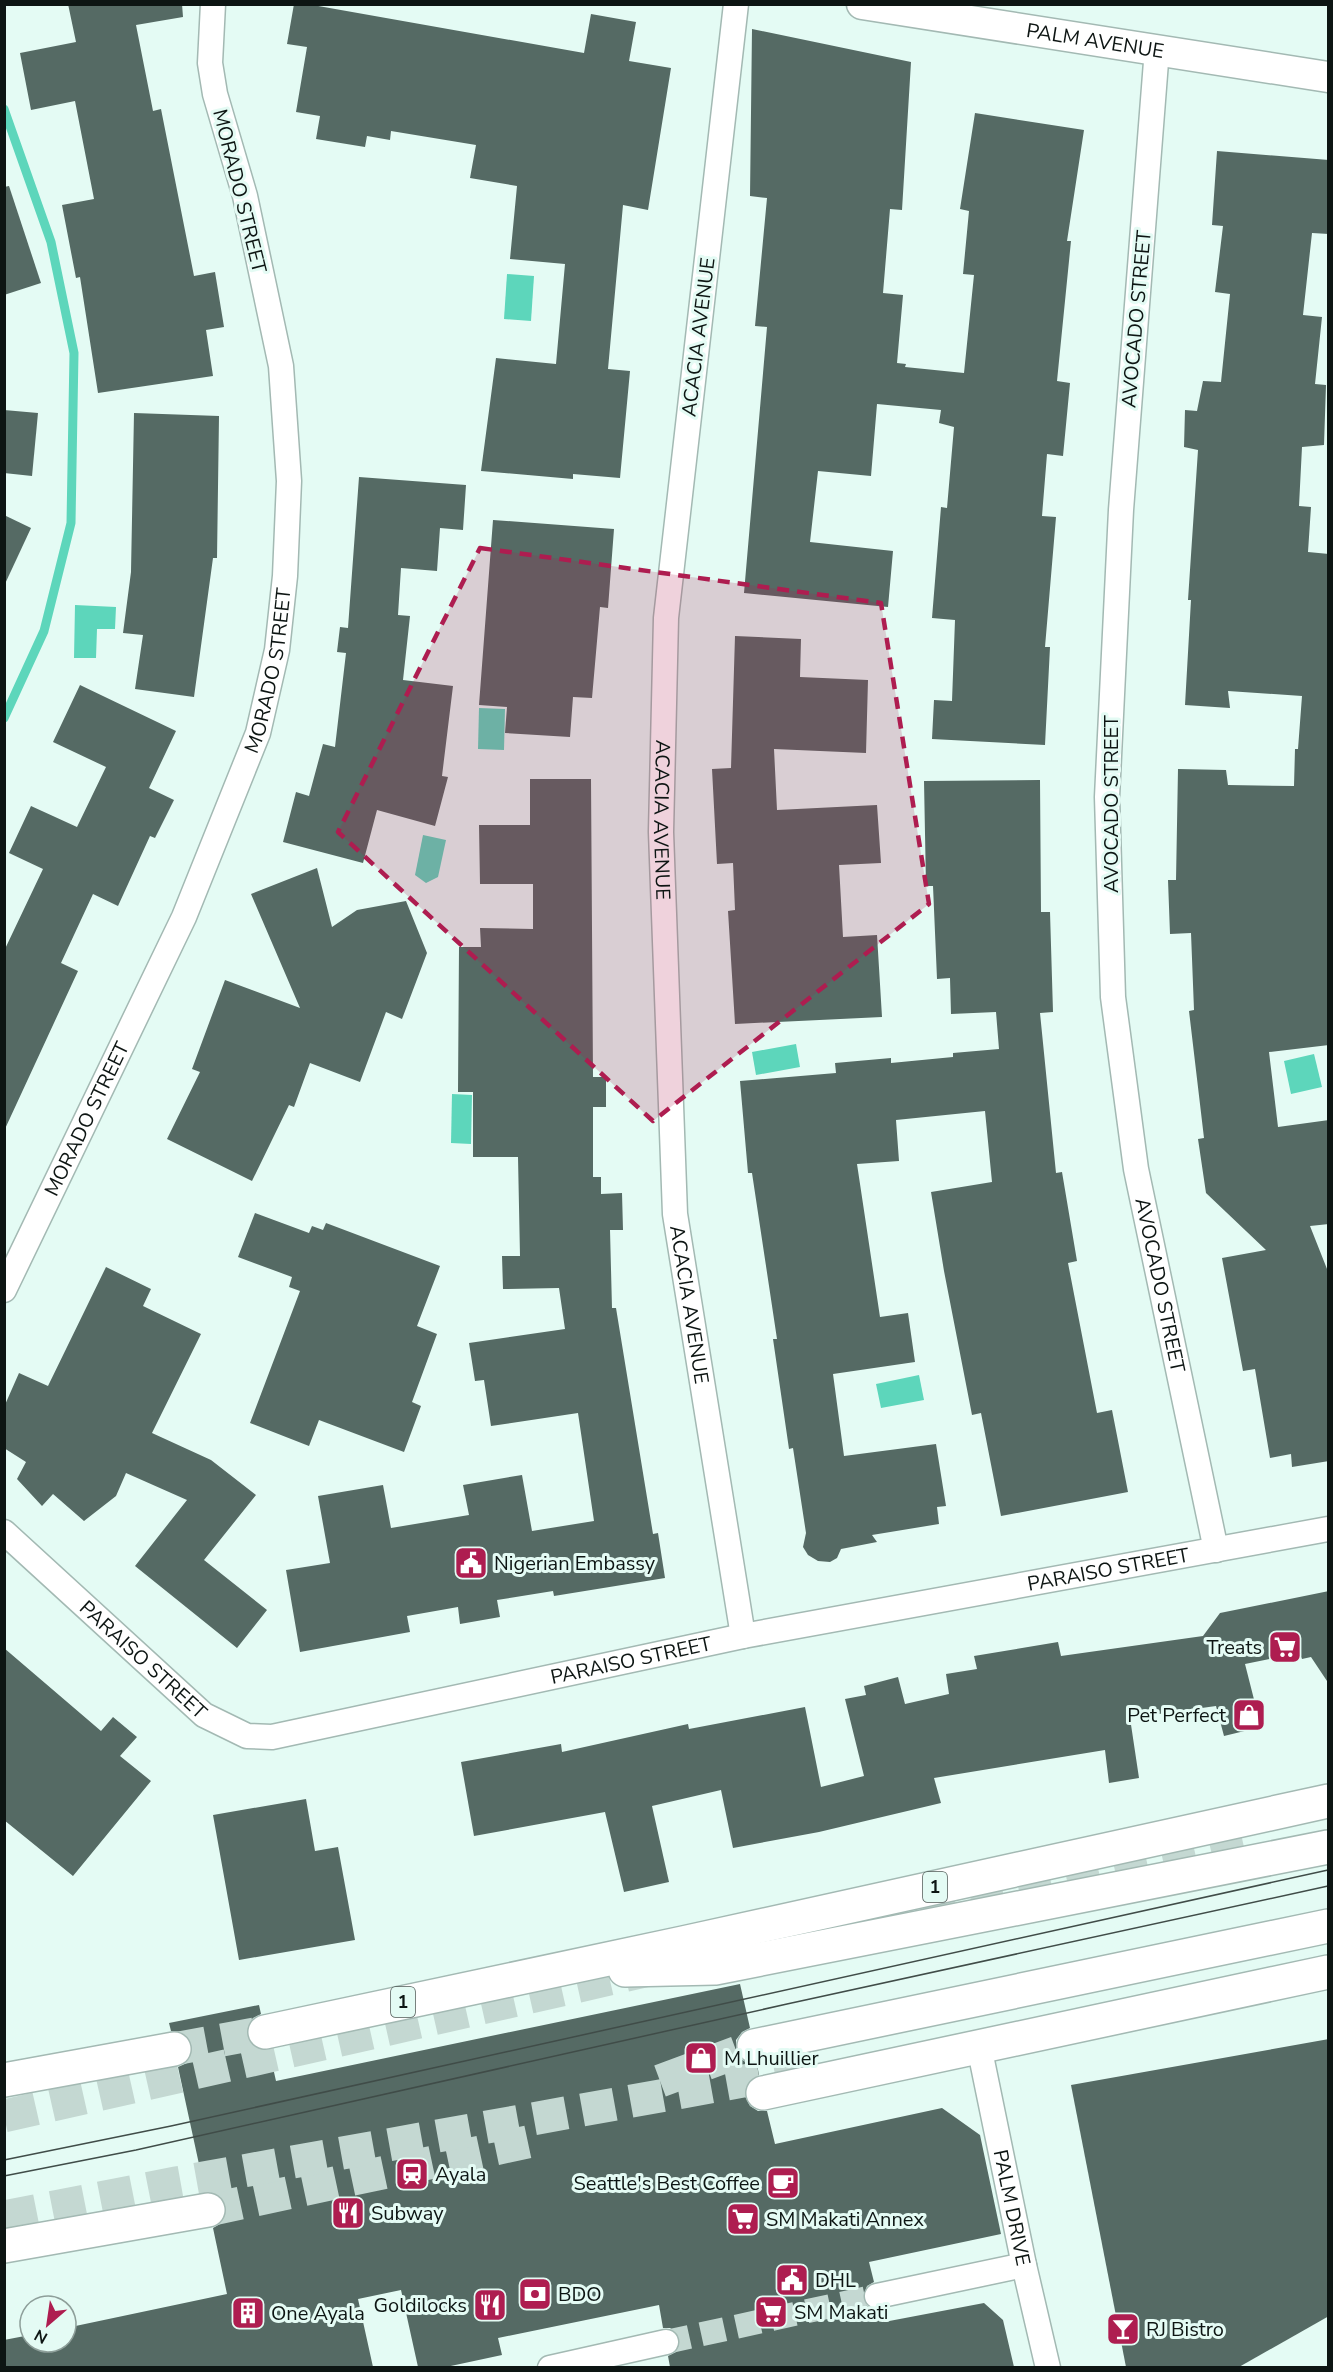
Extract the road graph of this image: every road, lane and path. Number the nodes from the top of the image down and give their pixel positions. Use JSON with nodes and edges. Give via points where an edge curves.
{"nodes":[{"id":1,"x":213,"y":4,"type":"edge"},
{"id":2,"x":736,"y":4,"type":"edge"},
{"id":3,"x":862,"y":4,"type":"edge"},
{"id":4,"x":1157,"y":50,"type":"junction"},
{"id":5,"x":1329,"y":77,"type":"edge"},
{"id":6,"x":4,"y":1290,"type":"edge"},
{"id":7,"x":1329,"y":1529,"type":"edge"},
{"id":8,"x":4,"y":1532,"type":"edge"},
{"id":9,"x":1216,"y":1550,"type":"junction"},
{"id":10,"x":743,"y":1636,"type":"junction"},
{"id":11,"x":1329,"y":1801,"type":"edge"},
{"id":12,"x":1329,"y":1847,"type":"edge"},
{"id":13,"x":1329,"y":1926,"type":"edge"},
{"id":14,"x":542,"y":1972,"type":"junction"},
{"id":15,"x":1329,"y":1972,"type":"edge"},
{"id":16,"x":265,"y":2032,"type":"tunnel mouth"},
{"id":17,"x":754,"y":2046,"type":"tunnel mouth"},
{"id":18,"x":980,"y":2046,"type":"junction"},
{"id":19,"x":174,"y":2049,"type":"tunnel mouth"},
{"id":20,"x":4,"y":2080,"type":"edge"},
{"id":21,"x":763,"y":2093,"type":"dead end"},
{"id":22,"x":208,"y":2210,"type":"tunnel mouth"},
{"id":23,"x":4,"y":2246,"type":"edge"},
{"id":24,"x":1024,"y":2265,"type":"junction"},
{"id":25,"x":877,"y":2296,"type":"tunnel mouth"},
{"id":26,"x":666,"y":2342,"type":"tunnel mouth"},
{"id":27,"x":550,"y":2367,"type":"edge"},
{"id":28,"x":1048,"y":2367,"type":"edge"}],
"edges":[{"from":1,"to":6,"type":"street","name":"MORADO STREET","via":[[210,63],[215,94],[245,196],[281,366],[289,481],[278,650],[258,733],[183,917]]},
{"from":2,"to":10,"type":"street","name":"ACACIA AVENUE","via":[[666,618],[661,832],[675,1214]]},
{"from":3,"to":4,"type":"street","name":"PALM AVENUE"},
{"from":4,"to":5,"type":"street","name":"PALM AVENUE"},
{"from":4,"to":9,"type":"street","name":"AVOCADO STREET","via":[[1121,510],[1108,777],[1113,997],[1136,1169]]},
{"from":7,"to":9,"type":"street","name":"PARAISO STREET"},
{"from":8,"to":10,"type":"street","name":"PARAISO STREET","via":[[204,1715],[247,1736],[272,1737]]},
{"from":9,"to":10,"type":"street","name":"PARAISO STREET"},
{"from":11,"to":14,"type":"highway","number":"1"},
{"from":12,"to":14,"type":"highway","via":[[714,1968]]},
{"from":13,"to":17,"type":"highway"},
{"from":14,"to":16,"type":"highway","number":"1"},
{"from":15,"to":18,"type":"highway"},
{"from":18,"to":21,"type":"highway"},
{"from":18,"to":24,"type":"street","name":"PALM DRIVE"},
{"from":19,"to":20,"type":"highway"},
{"from":22,"to":23,"type":"highway"},
{"from":24,"to":25,"type":"street"},
{"from":24,"to":28,"type":"street","name":"PALM DRIVE"},
{"from":26,"to":27,"type":"street"}]}
